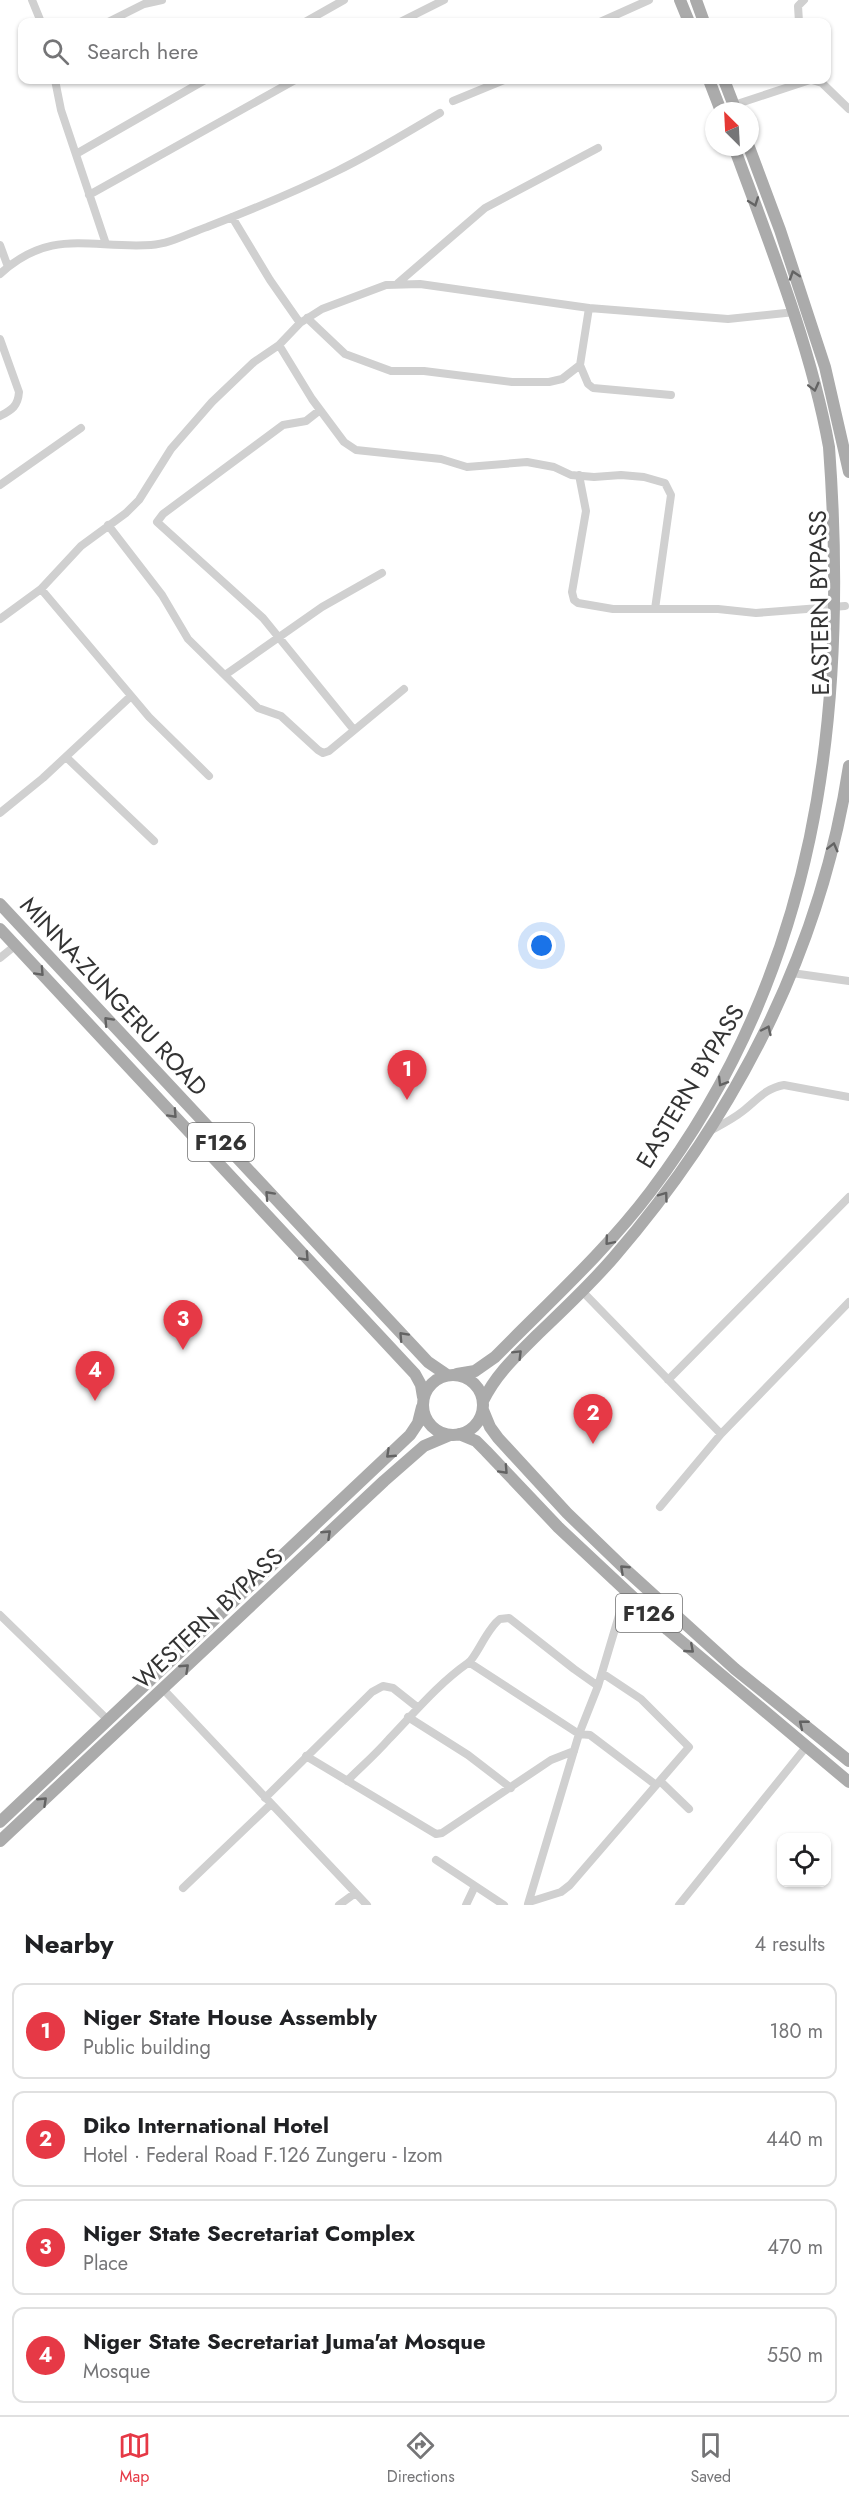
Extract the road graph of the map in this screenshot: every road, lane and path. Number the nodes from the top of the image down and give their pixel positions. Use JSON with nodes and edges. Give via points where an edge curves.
{"nodes":[{"id":1,"x":32,"y":0,"type":"edge"},
{"id":2,"x":162,"y":0,"type":"edge"},
{"id":3,"x":344,"y":0,"type":"edge"},
{"id":4,"x":444,"y":0,"type":"edge"},
{"id":5,"x":649,"y":0,"type":"edge"},
{"id":6,"x":680,"y":0,"type":"edge"},
{"id":7,"x":696,"y":0,"type":"edge"},
{"id":8,"x":804,"y":0,"type":"edge"},
{"id":9,"x":39,"y":18,"type":"edge"},
{"id":10,"x":116,"y":18,"type":"edge"},
{"id":11,"x":312,"y":18,"type":"edge"},
{"id":12,"x":408,"y":18,"type":"edge"},
{"id":13,"x":609,"y":18,"type":"edge"},
{"id":14,"x":687,"y":18,"type":"edge"},
{"id":15,"x":703,"y":18,"type":"edge"},
{"id":16,"x":799,"y":18,"type":"edge"},
{"id":17,"x":56,"y":84,"type":"edge"},
{"id":18,"x":198,"y":84,"type":"edge"},
{"id":19,"x":289,"y":84,"type":"edge"},
{"id":20,"x":494,"y":84,"type":"edge"},
{"id":21,"x":711,"y":84,"type":"edge"},
{"id":22,"x":726,"y":84,"type":"edge"},
{"id":23,"x":781,"y":84,"type":"edge"},
{"id":24,"x":823,"y":84,"type":"edge"},
{"id":25,"x":453,"y":101,"type":"dead end"},
{"id":26,"x":718,"y":102,"type":"edge"},
{"id":27,"x":733,"y":102,"type":"edge"},
{"id":28,"x":746,"y":102,"type":"edge"},
{"id":29,"x":849,"y":109,"type":"edge"},
{"id":30,"x":440,"y":113,"type":"dead end"},
{"id":31,"x":598,"y":148,"type":"dead end"},
{"id":32,"x":76,"y":154,"type":"junction"},
{"id":33,"x":737,"y":156,"type":"edge"},
{"id":34,"x":752,"y":156,"type":"edge"},
{"id":35,"x":89,"y":195,"type":"junction"},
{"id":36,"x":232,"y":217,"type":"junction"},
{"id":37,"x":106,"y":244,"type":"junction"},
{"id":38,"x":0,"y":245,"type":"edge"},
{"id":39,"x":8,"y":267,"type":"junction"},
{"id":40,"x":0,"y":274,"type":"edge"},
{"id":41,"x":398,"y":283,"type":"junction"},
{"id":42,"x":589,"y":308,"type":"junction"},
{"id":43,"x":806,"y":309,"type":"junction"},
{"id":44,"x":792,"y":312,"type":"junction"},
{"id":45,"x":303,"y":320,"type":"junction"},
{"id":46,"x":0,"y":339,"type":"edge"},
{"id":47,"x":279,"y":345,"type":"junction"},
{"id":48,"x":580,"y":365,"type":"junction"},
{"id":49,"x":671,"y":395,"type":"dead end"},
{"id":50,"x":320,"y":410,"type":"junction"},
{"id":51,"x":0,"y":417,"type":"edge"},
{"id":52,"x":81,"y":428,"type":"dead end"},
{"id":53,"x":849,"y":467,"type":"edge"},
{"id":54,"x":849,"y":472,"type":"edge"},
{"id":55,"x":579,"y":475,"type":"junction"},
{"id":56,"x":0,"y":485,"type":"edge"},
{"id":57,"x":108,"y":525,"type":"junction"},
{"id":58,"x":382,"y":573,"type":"dead end"},
{"id":59,"x":41,"y":589,"type":"junction"},
{"id":60,"x":844,"y":606,"type":"junction"},
{"id":61,"x":655,"y":609,"type":"junction"},
{"id":62,"x":0,"y":619,"type":"edge"},
{"id":63,"x":278,"y":637,"type":"junction"},
{"id":64,"x":845,"y":654,"type":"dead end"},
{"id":65,"x":225,"y":675,"type":"junction"},
{"id":66,"x":404,"y":689,"type":"dead end"},
{"id":67,"x":131,"y":696,"type":"junction"},
{"id":68,"x":354,"y":730,"type":"junction"},
{"id":69,"x":839,"y":738,"type":"dead end"},
{"id":70,"x":66,"y":757,"type":"junction"},
{"id":71,"x":849,"y":766,"type":"edge"},
{"id":72,"x":833,"y":773,"type":"dead end"},
{"id":73,"x":208,"y":776,"type":"dead end"},
{"id":74,"x":848,"y":786,"type":"edge"},
{"id":75,"x":830,"y":797,"type":"dead end"},
{"id":76,"x":0,"y":813,"type":"edge"},
{"id":77,"x":154,"y":841,"type":"dead end"},
{"id":78,"x":0,"y":904,"type":"edge"},
{"id":79,"x":0,"y":929,"type":"edge"},
{"id":80,"x":16,"y":945,"type":"junction"},
{"id":81,"x":0,"y":958,"type":"edge"},
{"id":82,"x":792,"y":973,"type":"junction"},
{"id":83,"x":849,"y":981,"type":"edge"},
{"id":84,"x":132,"y":1048,"type":"junction"},
{"id":85,"x":121,"y":1059,"type":"junction"},
{"id":86,"x":849,"y":1097,"type":"edge"},
{"id":87,"x":710,"y":1131,"type":"junction"},
{"id":88,"x":849,"y":1197,"type":"edge"},
{"id":89,"x":582,"y":1291,"type":"junction"},
{"id":90,"x":849,"y":1302,"type":"edge"},
{"id":91,"x":452,"y":1375,"type":"junction"},
{"id":92,"x":668,"y":1380,"type":"junction"},
{"id":93,"x":423,"y":1402,"type":"junction"},
{"id":94,"x":483,"y":1405,"type":"junction"},
{"id":95,"x":455,"y":1434,"type":"junction"},
{"id":96,"x":721,"y":1434,"type":"junction"},
{"id":97,"x":660,"y":1507,"type":"dead end"},
{"id":98,"x":626,"y":1592,"type":"junction"},
{"id":99,"x":0,"y":1615,"type":"edge"},
{"id":100,"x":721,"y":1657,"type":"junction"},
{"id":101,"x":470,"y":1663,"type":"junction"},
{"id":102,"x":712,"y":1668,"type":"junction"},
{"id":103,"x":602,"y":1672,"type":"junction"},
{"id":104,"x":598,"y":1686,"type":"junction"},
{"id":105,"x":163,"y":1689,"type":"junction"},
{"id":106,"x":417,"y":1707,"type":"junction"},
{"id":107,"x":408,"y":1717,"type":"junction"},
{"id":108,"x":108,"y":1720,"type":"junction"},
{"id":109,"x":579,"y":1734,"type":"junction"},
{"id":110,"x":806,"y":1747,"type":"junction"},
{"id":111,"x":574,"y":1751,"type":"junction"},
{"id":112,"x":306,"y":1756,"type":"junction"},
{"id":113,"x":849,"y":1761,"type":"edge"},
{"id":114,"x":347,"y":1781,"type":"junction"},
{"id":115,"x":849,"y":1782,"type":"edge"},
{"id":116,"x":658,"y":1783,"type":"junction"},
{"id":117,"x":511,"y":1788,"type":"junction"},
{"id":118,"x":268,"y":1801,"type":"junction"},
{"id":119,"x":689,"y":1809,"type":"dead end"},
{"id":120,"x":0,"y":1822,"type":"edge"},
{"id":121,"x":0,"y":1841,"type":"edge"},
{"id":122,"x":436,"y":1860,"type":"dead end"},
{"id":123,"x":475,"y":1886,"type":"junction"},
{"id":124,"x":183,"y":1888,"type":"dead end"},
{"id":125,"x":354,"y":1894,"type":"junction"},
{"id":126,"x":528,"y":1904,"type":"edge"},
{"id":127,"x":339,"y":1905,"type":"edge"},
{"id":128,"x":367,"y":1905,"type":"edge"},
{"id":129,"x":466,"y":1905,"type":"edge"},
{"id":130,"x":504,"y":1905,"type":"edge"},
{"id":131,"x":679,"y":1905,"type":"edge"}],
"edges":[{"from":1,"to":9,"type":"street"},
{"from":2,"to":10,"type":"street"},
{"from":3,"to":11,"type":"street"},
{"from":4,"to":12,"type":"street"},
{"from":5,"to":13,"type":"street"},
{"from":6,"to":14,"type":"main road"},
{"from":7,"to":15,"type":"main road"},
{"from":8,"to":16,"type":"street","via":[[798,6]]},
{"from":17,"to":32,"type":"street"},
{"from":18,"to":32,"type":"street"},
{"from":19,"to":35,"type":"street"},
{"from":20,"to":25,"type":"street"},
{"from":21,"to":26,"type":"main road"},
{"from":22,"to":27,"type":"main road"},
{"from":23,"to":28,"type":"street"},
{"from":24,"to":29,"type":"street"},
{"from":30,"to":36,"type":"street","via":[[338,171]]},
{"from":31,"to":41,"type":"street","via":[[485,208]]},
{"from":32,"to":35,"type":"street"},
{"from":33,"to":44,"type":"main road","name":"EASTERN BYPASS","one_way":true},
{"from":43,"to":34,"type":"main road","one_way":true},
{"from":35,"to":37,"type":"street"},
{"from":36,"to":37,"type":"street","via":[[160,244]]},
{"from":36,"to":45,"type":"street","via":[[270,280]]},
{"from":37,"to":39,"type":"street","via":[[65,242],[46,246]]},
{"from":38,"to":39,"type":"street"},
{"from":39,"to":40,"type":"street"},
{"from":41,"to":42,"type":"street"},
{"from":41,"to":45,"type":"street","via":[[355,295]]},
{"from":42,"to":44,"type":"street","via":[[728,318]]},
{"from":42,"to":48,"type":"street"},
{"from":43,"to":44,"type":"street"},
{"from":43,"to":53,"type":"main road","via":[[825,367]]},
{"from":44,"to":60,"type":"main road","name":"EASTERN BYPASS","one_way":true,"via":[[828,443],[844,570]]},
{"from":45,"to":47,"type":"street"},
{"from":45,"to":48,"type":"street","via":[[345,354],[391,371],[549,382],[562,379]]},
{"from":46,"to":51,"type":"street","via":[[20,392],[13,409]]},
{"from":47,"to":50,"type":"street"},
{"from":47,"to":57,"type":"street","via":[[254,362],[212,402],[171,449],[140,500]]},
{"from":48,"to":49,"type":"street","via":[[593,388]]},
{"from":50,"to":55,"type":"street","via":[[344,442],[356,450],[441,459],[467,467],[534,463]]},
{"from":50,"to":63,"type":"street","via":[[306,421],[283,425],[162,514],[157,522],[263,618]]},
{"from":52,"to":56,"type":"street"},
{"from":53,"to":54,"type":"main road"},
{"from":55,"to":61,"type":"street","via":[[586,511],[572,592],[574,600],[613,609]]},
{"from":55,"to":61,"type":"street","via":[[644,477],[668,486],[671,495]]},
{"from":57,"to":59,"type":"street","via":[[81,546]]},
{"from":57,"to":65,"type":"street","via":[[162,595],[188,639]]},
{"from":58,"to":63,"type":"street","via":[[322,606]]},
{"from":59,"to":62,"type":"street"},
{"from":59,"to":67,"type":"street"},
{"from":60,"to":61,"type":"street","via":[[756,613]]},
{"from":60,"to":64,"type":"main road","name":"EASTERN BYPASS"},
{"from":63,"to":65,"type":"street"},
{"from":63,"to":68,"type":"street"},
{"from":65,"to":68,"type":"street","via":[[258,708],[281,716],[323,753]]},
{"from":66,"to":68,"type":"street"},
{"from":67,"to":70,"type":"street"},
{"from":67,"to":73,"type":"street"},
{"from":69,"to":72,"type":"main road"},
{"from":70,"to":76,"type":"street"},
{"from":70,"to":77,"type":"street"},
{"from":71,"to":74,"type":"main road","name":"EASTERN BYPASS"},
{"from":82,"to":74,"type":"main road","name":"EASTERN BYPASS","one_way":true,"via":[[824,883]]},
{"from":75,"to":91,"type":"main road","name":"EASTERN BYPASS","one_way":true,"via":[[794,934],[740,1053],[698,1123],[650,1192],[601,1250],[495,1357],[475,1371]]},
{"from":84,"to":78,"type":"main road","name":"MINNA-ZUNGERU ROAD","number":"F126","one_way":true},
{"from":79,"to":80,"type":"main road","name":"MINNA-ZUNGERU ROAD","number":"F126"},
{"from":80,"to":81,"type":"street"},
{"from":80,"to":85,"type":"main road","name":"MINNA-ZUNGERU ROAD","number":"F126","one_way":true},
{"from":82,"to":83,"type":"street"},
{"from":87,"to":82,"type":"main road","name":"EASTERN BYPASS","one_way":true,"via":[[761,1044]]},
{"from":84,"to":85,"type":"main road"},
{"from":91,"to":84,"type":"main road","name":"MINNA-ZUNGERU ROAD","number":"F126","one_way":true,"via":[[428,1362]]},
{"from":85,"to":93,"type":"main road","name":"MINNA-ZUNGERU ROAD","number":"F126","one_way":true,"via":[[415,1374]]},
{"from":86,"to":87,"type":"street","via":[[784,1085],[774,1087]]},
{"from":89,"to":87,"type":"main road","name":"EASTERN BYPASS","one_way":true,"via":[[662,1200]]},
{"from":88,"to":92,"type":"street"},
{"from":89,"to":92,"type":"street"},
{"from":94,"to":89,"type":"main road","name":"EASTERN BYPASS","one_way":true,"via":[[500,1372]]},
{"from":90,"to":96,"type":"street"},
{"from":91,"to":93,"type":"main road","via":[[436,1379],[428,1387]]},
{"from":91,"to":94,"type":"main road","number":"F126","via":[[475,1383]]},
{"from":92,"to":96,"type":"street"},
{"from":93,"to":95,"type":"main road","number":"F126","via":[[431,1426]]},
{"from":93,"to":108,"type":"main road","name":"WESTERN BYPASS","one_way":true,"via":[[410,1435]]},
{"from":94,"to":95,"type":"main road","via":[[475,1425]]},
{"from":100,"to":94,"type":"main road","number":"F126","one_way":true,"via":[[567,1513],[498,1438]]},
{"from":95,"to":98,"type":"main road","number":"F126","one_way":true,"via":[[476,1441]]},
{"from":105,"to":95,"type":"main road","name":"WESTERN BYPASS","one_way":true,"via":[[424,1446]]},
{"from":96,"to":97,"type":"street"},
{"from":98,"to":102,"type":"main road","number":"F126","one_way":true},
{"from":98,"to":103,"type":"street"},
{"from":99,"to":108,"type":"street"},
{"from":100,"to":102,"type":"main road"},
{"from":113,"to":100,"type":"main road","number":"F126","one_way":true},
{"from":101,"to":104,"type":"street","via":[[497,1621],[506,1617]]},
{"from":101,"to":106,"type":"street","via":[[459,1668]]},
{"from":101,"to":109,"type":"street"},
{"from":102,"to":110,"type":"main road","number":"F126"},
{"from":103,"to":104,"type":"street"},
{"from":103,"to":116,"type":"street","via":[[641,1700],[687,1743],[687,1750]]},
{"from":104,"to":109,"type":"street"},
{"from":105,"to":118,"type":"street"},
{"from":121,"to":105,"type":"main road","name":"WESTERN BYPASS","one_way":true},
{"from":106,"to":107,"type":"street"},
{"from":106,"to":112,"type":"street","via":[[393,1688],[378,1688]]},
{"from":107,"to":114,"type":"street"},
{"from":107,"to":117,"type":"street"},
{"from":108,"to":120,"type":"main road","name":"WESTERN BYPASS"},
{"from":109,"to":111,"type":"street"},
{"from":109,"to":116,"type":"street","via":[[590,1735]]},
{"from":110,"to":115,"type":"main road","number":"F126"},
{"from":110,"to":131,"type":"street"},
{"from":111,"to":117,"type":"street","via":[[550,1760]]},
{"from":111,"to":126,"type":"street"},
{"from":112,"to":114,"type":"street"},
{"from":112,"to":118,"type":"street"},
{"from":114,"to":117,"type":"street","via":[[436,1834]]},
{"from":116,"to":119,"type":"street"},
{"from":116,"to":126,"type":"street","via":[[570,1885]]},
{"from":118,"to":124,"type":"street"},
{"from":118,"to":125,"type":"street"},
{"from":122,"to":123,"type":"street"},
{"from":123,"to":129,"type":"street"},
{"from":123,"to":130,"type":"street"},
{"from":125,"to":127,"type":"street"},
{"from":125,"to":128,"type":"street"}]}
